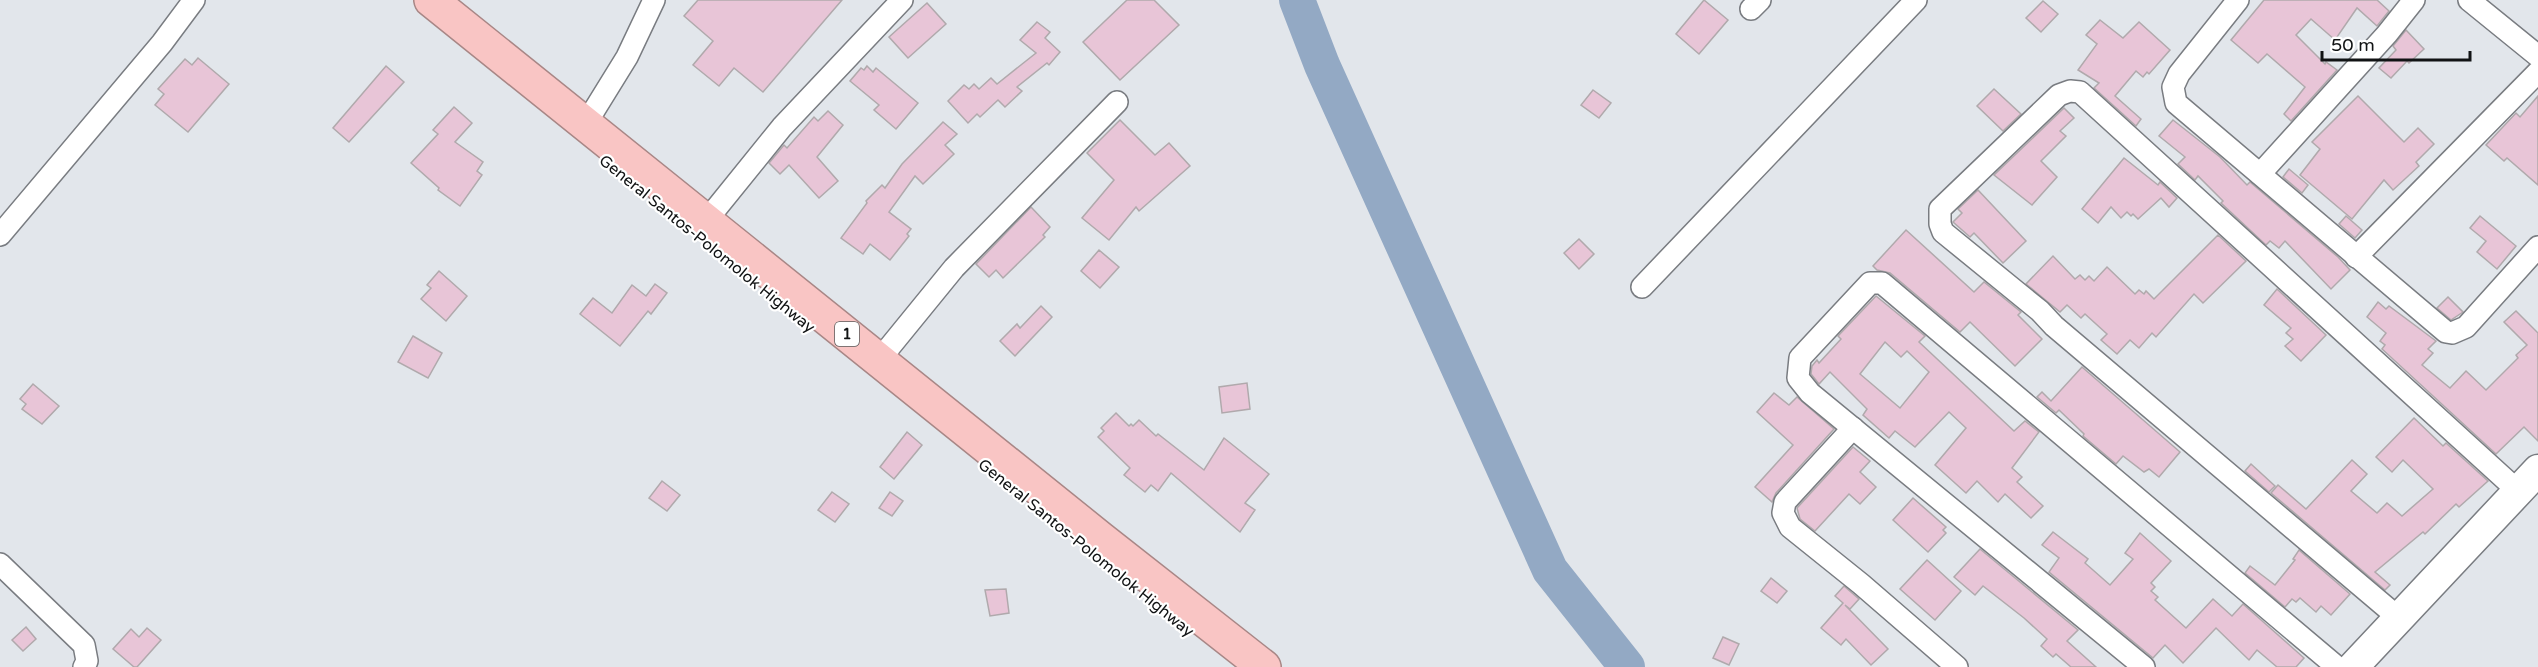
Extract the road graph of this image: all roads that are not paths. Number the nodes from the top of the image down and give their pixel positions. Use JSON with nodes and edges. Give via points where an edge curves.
{"nodes":[{"id":1,"x":194,"y":0,"type":"edge"},
{"id":2,"x":405,"y":0,"type":"edge"},
{"id":3,"x":431,"y":0,"type":"edge"},
{"id":4,"x":654,"y":0,"type":"edge"},
{"id":5,"x":902,"y":0,"type":"edge"},
{"id":6,"x":1916,"y":0,"type":"edge"},
{"id":7,"x":2238,"y":0,"type":"edge"},
{"id":8,"x":2414,"y":0,"type":"edge"},
{"id":9,"x":2469,"y":0,"type":"edge"},
{"id":10,"x":2538,"y":56,"type":"edge"},
{"id":11,"x":2538,"y":72,"type":"edge"},
{"id":12,"x":1117,"y":102,"type":"dead end"},
{"id":13,"x":585,"y":125,"type":"junction"},
{"id":14,"x":2260,"y":174,"type":"junction"},
{"id":15,"x":706,"y":221,"type":"junction"},
{"id":16,"x":0,"y":235,"type":"edge"},
{"id":17,"x":2538,"y":247,"type":"edge"},
{"id":18,"x":2356,"y":256,"type":"junction"},
{"id":19,"x":1642,"y":287,"type":"dead end"},
{"id":20,"x":879,"y":360,"type":"junction"},
{"id":21,"x":1853,"y":428,"type":"junction"},
{"id":22,"x":2528,"y":481,"type":"edge"},
{"id":23,"x":0,"y":564,"type":"edge"},
{"id":24,"x":2400,"y":619,"type":"junction"},
{"id":25,"x":84,"y":667,"type":"edge"},
{"id":26,"x":1235,"y":667,"type":"edge"},
{"id":27,"x":1264,"y":667,"type":"edge"},
{"id":28,"x":1957,"y":667,"type":"edge"},
{"id":29,"x":2144,"y":667,"type":"edge"},
{"id":30,"x":2337,"y":667,"type":"edge"},
{"id":31,"x":2353,"y":667,"type":"edge"}],
"edges":[{"from":1,"to":16,"type":"street"},
{"from":2,"to":26,"type":"highway","name":"General Santos-Polomolok Highway","number":"1"},
{"from":3,"to":13,"type":"highway","number":"1"},
{"from":4,"to":13,"type":"street","via":[[627,57]]},
{"from":5,"to":15,"type":"street","via":[[783,127]]},
{"from":6,"to":19,"type":"street"},
{"from":7,"to":14,"type":"street","via":[[2174,81],[2173,93],[2176,103]]},
{"from":8,"to":14,"type":"street"},
{"from":9,"to":10,"type":"street"},
{"from":11,"to":18,"type":"street"},
{"from":12,"to":20,"type":"street","via":[[954,268]]},
{"from":13,"to":15,"type":"highway","number":"1"},
{"from":14,"to":18,"type":"street"},
{"from":15,"to":20,"type":"highway","number":"1"},
{"from":17,"to":18,"type":"street","via":[[2466,327],[2452,333]]},
{"from":20,"to":27,"type":"highway","number":"1"},
{"from":21,"to":28,"type":"street","via":[[1785,502],[1785,518],[1790,527]]},
{"from":21,"to":29,"type":"street"},
{"from":21,"to":30,"type":"street","via":[[1810,393],[1798,378],[1798,362],[1870,283],[1878,281]]},
{"from":22,"to":24,"type":"street"},
{"from":22,"to":24,"type":"street","via":[[2080,92],[2059,95],[1940,209],[1944,232]]},
{"from":23,"to":25,"type":"street","via":[[84,645]]},
{"from":24,"to":31,"type":"street"}]}
